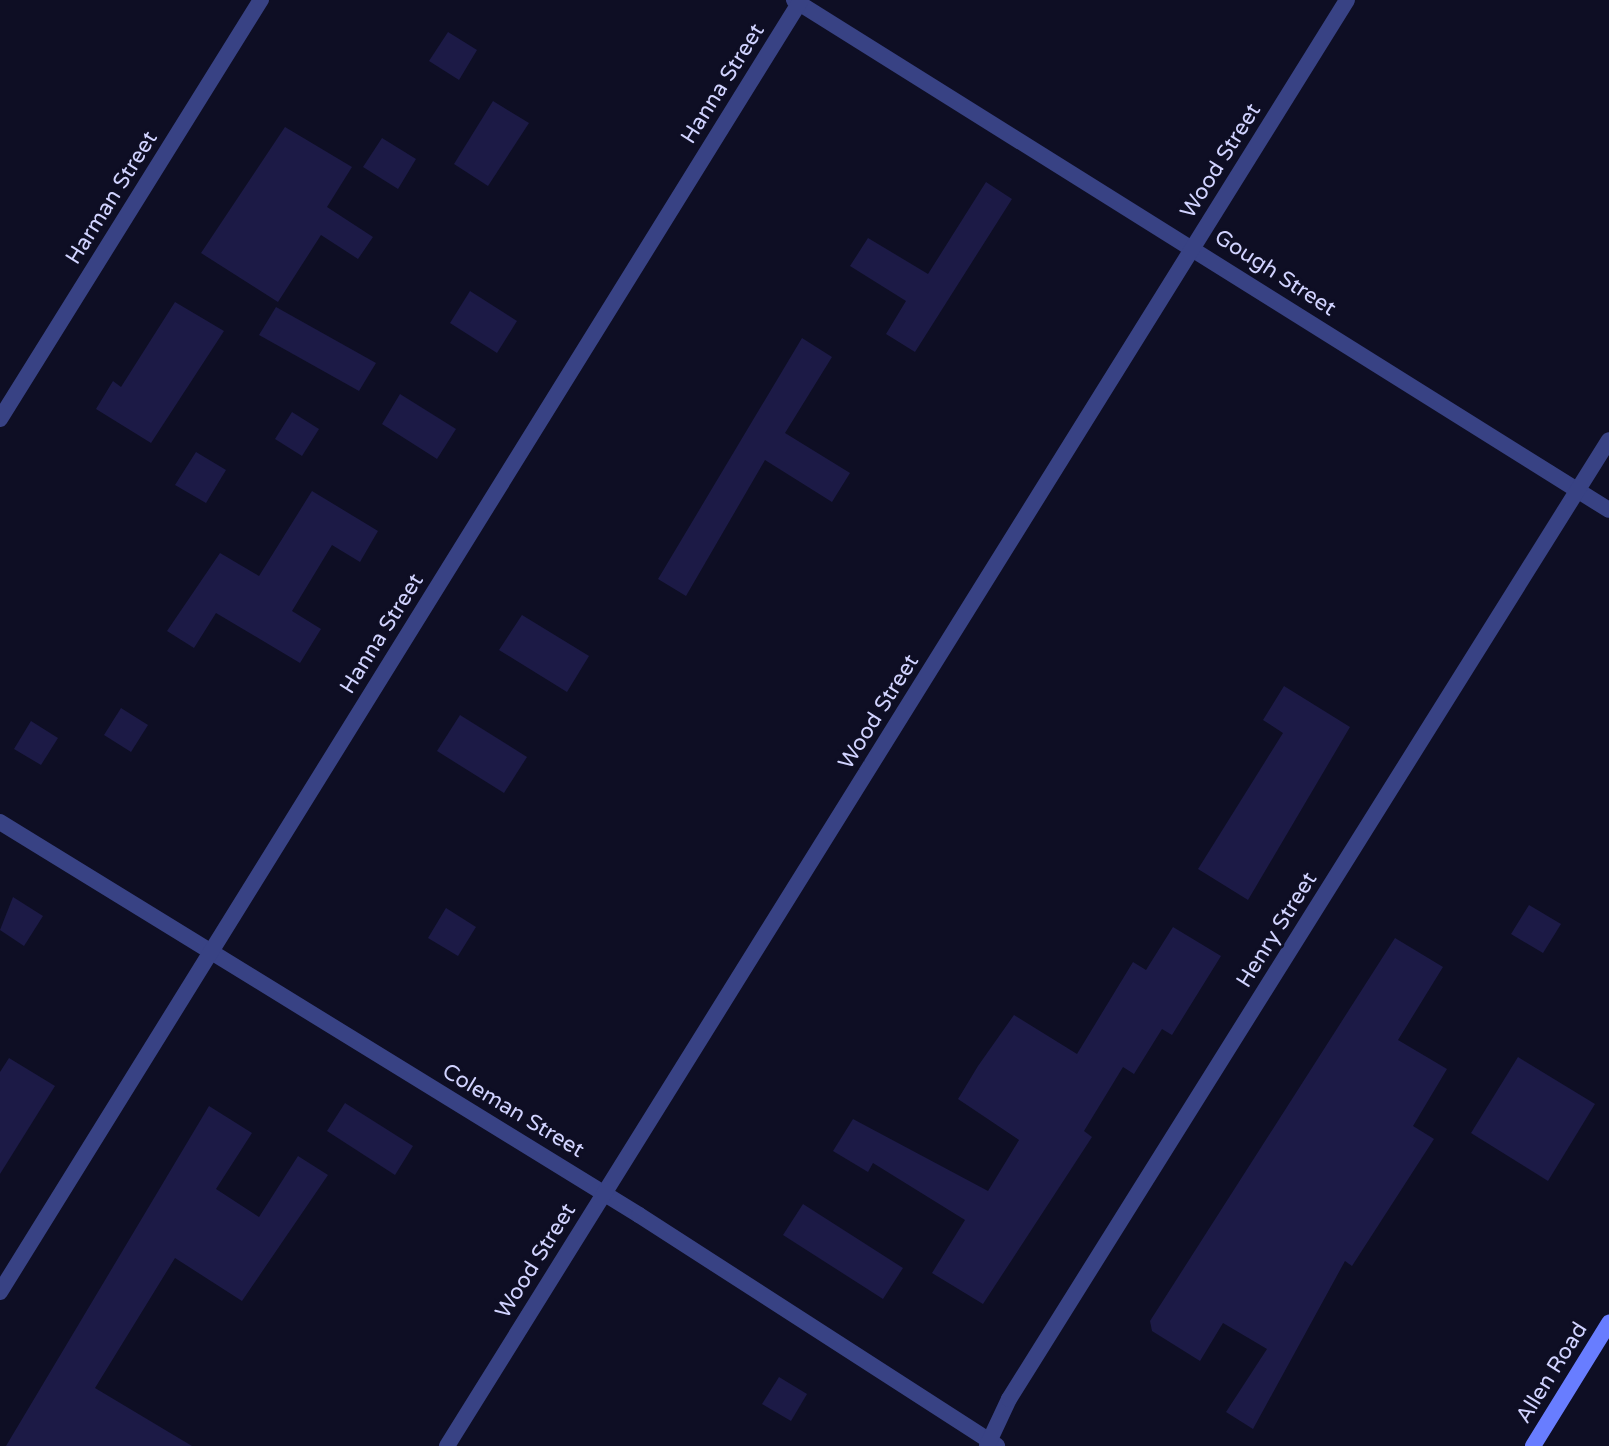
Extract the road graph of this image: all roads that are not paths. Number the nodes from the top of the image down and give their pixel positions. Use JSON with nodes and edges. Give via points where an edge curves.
{"nodes":[{"id":1,"x":261,"y":0,"type":"edge"},
{"id":2,"x":1347,"y":0,"type":"edge"},
{"id":3,"x":798,"y":1,"type":"edge"},
{"id":4,"x":1194,"y":247,"type":"junction"},
{"id":5,"x":0,"y":419,"type":"edge"},
{"id":6,"x":1609,"y":440,"type":"edge"},
{"id":7,"x":1578,"y":491,"type":"junction"},
{"id":8,"x":1609,"y":510,"type":"edge"},
{"id":9,"x":0,"y":822,"type":"edge"},
{"id":10,"x":210,"y":953,"type":"junction"},
{"id":11,"x":604,"y":1194,"type":"junction"},
{"id":12,"x":0,"y":1292,"type":"edge"},
{"id":13,"x":1609,"y":1323,"type":"edge"},
{"id":14,"x":991,"y":1445,"type":"edge"},
{"id":15,"x":447,"y":1446,"type":"edge"},
{"id":16,"x":1533,"y":1446,"type":"edge"}],
"edges":[{"from":1,"to":5,"type":"street","name":"Harman Street"},
{"from":2,"to":4,"type":"street","name":"Wood Street"},
{"from":3,"to":4,"type":"street","name":"Gough Street"},
{"from":3,"to":10,"type":"street","name":"Hanna Street"},
{"from":4,"to":7,"type":"street","name":"Gough Street"},
{"from":4,"to":11,"type":"street","name":"Wood Street"},
{"from":6,"to":7,"type":"street","name":"Henry Street"},
{"from":7,"to":8,"type":"street","name":"Gough Street"},
{"from":7,"to":14,"type":"street","name":"Henry Street","via":[[1009,1399]]},
{"from":9,"to":10,"type":"street","name":"Coleman Street"},
{"from":10,"to":11,"type":"street","name":"Coleman Street"},
{"from":10,"to":12,"type":"street","name":"Hanna Street"},
{"from":11,"to":14,"type":"street","name":"Coleman Street"},
{"from":11,"to":15,"type":"street","name":"Wood Street"},
{"from":13,"to":16,"type":"main road","name":"Allen Road"}]}
